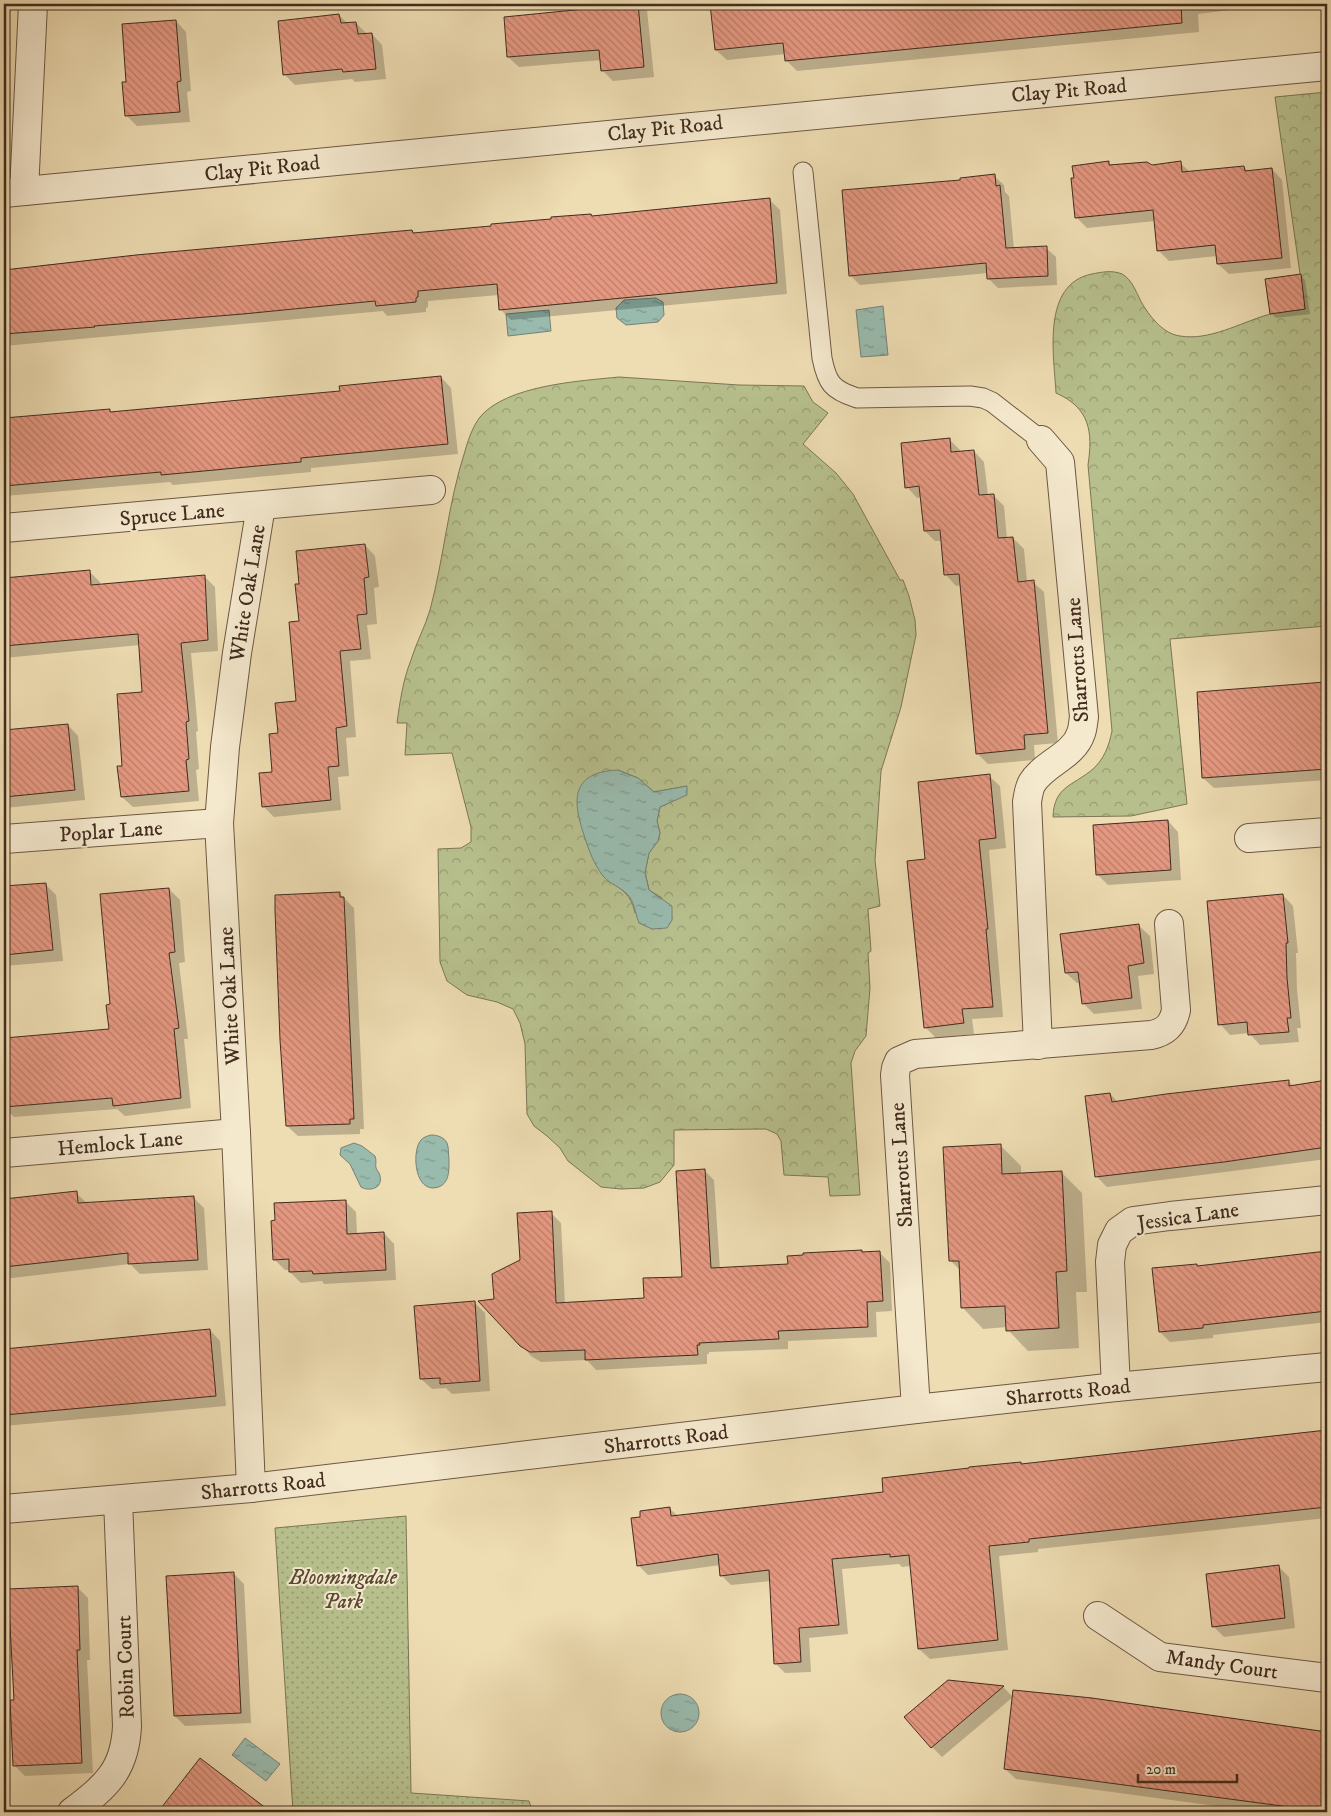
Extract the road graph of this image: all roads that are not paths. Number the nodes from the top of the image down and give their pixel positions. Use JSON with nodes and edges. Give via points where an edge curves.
{"nodes":[{"id":1,"x":33,"y":4,"type":"edge"},
{"id":2,"x":1327,"y":66,"type":"edge"},
{"id":3,"x":804,"y":172,"type":"dead end"},
{"id":4,"x":14,"y":192,"type":"edge"},
{"id":5,"x":1041,"y":440,"type":"joint"},
{"id":6,"x":430,"y":490,"type":"dead end"},
{"id":7,"x":261,"y":506,"type":"junction"},
{"id":8,"x":4,"y":528,"type":"edge"},
{"id":9,"x":219,"y":823,"type":"junction"},
{"id":10,"x":1327,"y":832,"type":"edge"},
{"id":11,"x":1249,"y":838,"type":"dead end"},
{"id":12,"x":4,"y":839,"type":"edge"},
{"id":13,"x":1169,"y":924,"type":"dead end"},
{"id":14,"x":1038,"y":1045,"type":"junction"},
{"id":15,"x":236,"y":1133,"type":"junction"},
{"id":16,"x":4,"y":1153,"type":"edge"},
{"id":17,"x":1327,"y":1200,"type":"edge"},
{"id":18,"x":1327,"y":1368,"type":"edge"},
{"id":19,"x":1116,"y":1387,"type":"junction"},
{"id":20,"x":916,"y":1409,"type":"junction"},
{"id":21,"x":251,"y":1488,"type":"junction"},
{"id":22,"x":118,"y":1500,"type":"junction"},
{"id":23,"x":4,"y":1509,"type":"edge"},
{"id":24,"x":1098,"y":1616,"type":"dead end"},
{"id":25,"x":1327,"y":1678,"type":"edge"},
{"id":26,"x":72,"y":1812,"type":"edge"}],
"edges":[{"from":1,"to":4,"type":"street"},
{"from":2,"to":4,"type":"street","name":"Clay Pit Road"},
{"from":3,"to":5,"type":"lane","via":[[822,358],[824,371],[833,387],[857,398],[983,398]]},
{"from":5,"to":14,"type":"street","name":"Sharrotts Lane","via":[[1060,462],[1084,717],[1081,734],[1059,759],[1042,770],[1032,784],[1027,802]]},
{"from":6,"to":7,"type":"street","name":"Spruce Lane"},
{"from":7,"to":8,"type":"street","name":"Spruce Lane"},
{"from":7,"to":9,"type":"street","name":"White Oak Lane","via":[[237,653]]},
{"from":9,"to":12,"type":"street","name":"Poplar Lane"},
{"from":9,"to":15,"type":"street","name":"White Oak Lane"},
{"from":10,"to":11,"type":"street"},
{"from":13,"to":14,"type":"street","name":"Sharrotts Lane","via":[[1176,1010],[1174,1021],[1168,1028],[1151,1035]]},
{"from":14,"to":20,"type":"street","name":"Sharrotts Lane","via":[[915,1054],[899,1061],[896,1068]]},
{"from":15,"to":16,"type":"street","name":"Hemlock Lane"},
{"from":15,"to":21,"type":"street","name":"White Oak Lane"},
{"from":17,"to":19,"type":"street","name":"Jessica Lane","via":[[1133,1221],[1119,1230],[1112,1245],[1110,1262]]},
{"from":18,"to":19,"type":"street","name":"Sharrotts Road"},
{"from":19,"to":20,"type":"street","name":"Sharrotts Road"},
{"from":20,"to":21,"type":"street","name":"Sharrotts Road"},
{"from":21,"to":22,"type":"street","name":"Sharrotts Road"},
{"from":22,"to":23,"type":"street","name":"Sharrotts Road"},
{"from":22,"to":26,"type":"street","name":"Robin Court","via":[[127,1740],[113,1776],[99,1792]]},
{"from":24,"to":25,"type":"street","name":"Mandy Court","via":[[1160,1657]]}]}
